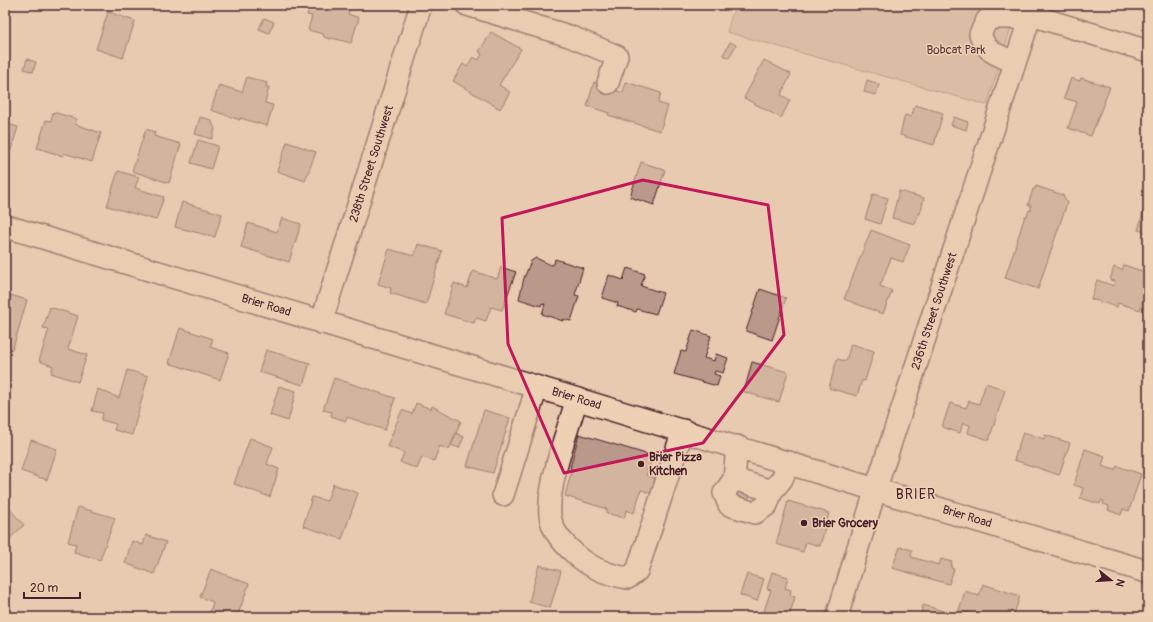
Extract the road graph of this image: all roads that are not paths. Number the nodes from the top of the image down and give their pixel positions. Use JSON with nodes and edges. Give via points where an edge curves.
{"nodes":[{"id":1,"x":421,"y":5,"type":"edge"},
{"id":2,"x":467,"y":5,"type":"edge"},
{"id":3,"x":1032,"y":10,"type":"edge"},
{"id":4,"x":1148,"y":51,"type":"edge"},
{"id":5,"x":1015,"y":62,"type":"junction"},
{"id":6,"x":608,"y":83,"type":"dead end"},
{"id":7,"x":5,"y":226,"type":"edge"},
{"id":8,"x":321,"y":322,"type":"junction"},
{"id":9,"x":537,"y":387,"type":"junction"},
{"id":10,"x":577,"y":399,"type":"junction"},
{"id":11,"x":683,"y":430,"type":"junction"},
{"id":12,"x":738,"y":446,"type":"junction"},
{"id":13,"x":789,"y":462,"type":"junction"},
{"id":14,"x":876,"y":488,"type":"junction"},
{"id":15,"x":502,"y":495,"type":"dead end"},
{"id":16,"x":1148,"y":572,"type":"edge"},
{"id":17,"x":836,"y":617,"type":"edge"}],
"edges":[{"from":1,"to":8,"type":"street","name":"238th Street Southwest"},
{"from":2,"to":6,"type":"street","via":[[569,36],[617,56]]},
{"from":3,"to":4,"type":"street"},
{"from":3,"to":5,"type":"street","name":"236th Street Southwest"},
{"from":3,"to":5,"type":"street","via":[[1014,18],[986,20],[980,34],[984,46],[995,54]]},
{"from":5,"to":14,"type":"street","name":"236th Street Southwest"},
{"from":7,"to":8,"type":"main road","name":"Brier Road"},
{"from":8,"to":9,"type":"main road","name":"Brier Road"},
{"from":9,"to":10,"type":"main road","name":"Brier Road"},
{"from":9,"to":15,"type":"street"},
{"from":10,"to":11,"type":"main road","name":"Brier Road"},
{"from":10,"to":11,"type":"street","via":[[551,490],[550,515],[558,537],[574,553],[584,562],[617,576],[628,578],[637,571]]},
{"from":11,"to":12,"type":"main road","name":"Brier Road"},
{"from":12,"to":13,"type":"main road","name":"Brier Road"},
{"from":12,"to":13,"type":"street","via":[[734,479],[724,493],[729,505],[756,513],[767,504]]},
{"from":13,"to":14,"type":"main road","name":"Brier Road"},
{"from":14,"to":16,"type":"main road","name":"Brier Road"},
{"from":14,"to":17,"type":"street","name":"236th Street Southwest"}]}
